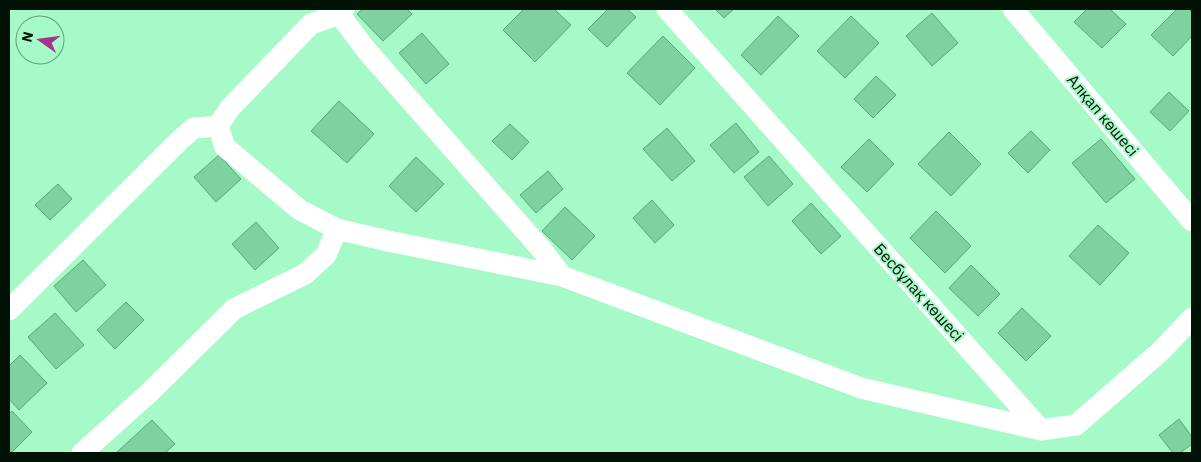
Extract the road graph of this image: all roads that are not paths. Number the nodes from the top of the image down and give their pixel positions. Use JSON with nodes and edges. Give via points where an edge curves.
{"nodes":[{"id":1,"x":667,"y":9,"type":"edge"},
{"id":2,"x":1013,"y":9,"type":"edge"},
{"id":3,"x":342,"y":11,"type":"edge"},
{"id":4,"x":218,"y":126,"type":"junction"},
{"id":5,"x":1192,"y":221,"type":"edge"},
{"id":6,"x":337,"y":230,"type":"junction"},
{"id":7,"x":562,"y":276,"type":"junction"},
{"id":8,"x":9,"y":310,"type":"edge"},
{"id":9,"x":1192,"y":318,"type":"edge"},
{"id":10,"x":1041,"y":430,"type":"junction"},
{"id":11,"x":82,"y":453,"type":"edge"}],
"edges":[{"from":1,"to":10,"type":"street","name":"Бесбұлақ көшесі"},
{"from":2,"to":5,"type":"street","name":"Алқап көшесі"},
{"from":3,"to":4,"type":"street","via":[[311,24],[230,108]]},
{"from":3,"to":7,"type":"street","via":[[367,52]]},
{"from":4,"to":6,"type":"street","via":[[225,147],[300,210]]},
{"from":4,"to":8,"type":"street","via":[[194,128],[181,139]]},
{"from":6,"to":7,"type":"street"},
{"from":6,"to":11,"type":"street","via":[[326,255],[305,274],[234,309],[149,393]]},
{"from":7,"to":10,"type":"street","via":[[862,388]]},
{"from":9,"to":10,"type":"street","via":[[1161,351],[1076,426]]}]}
